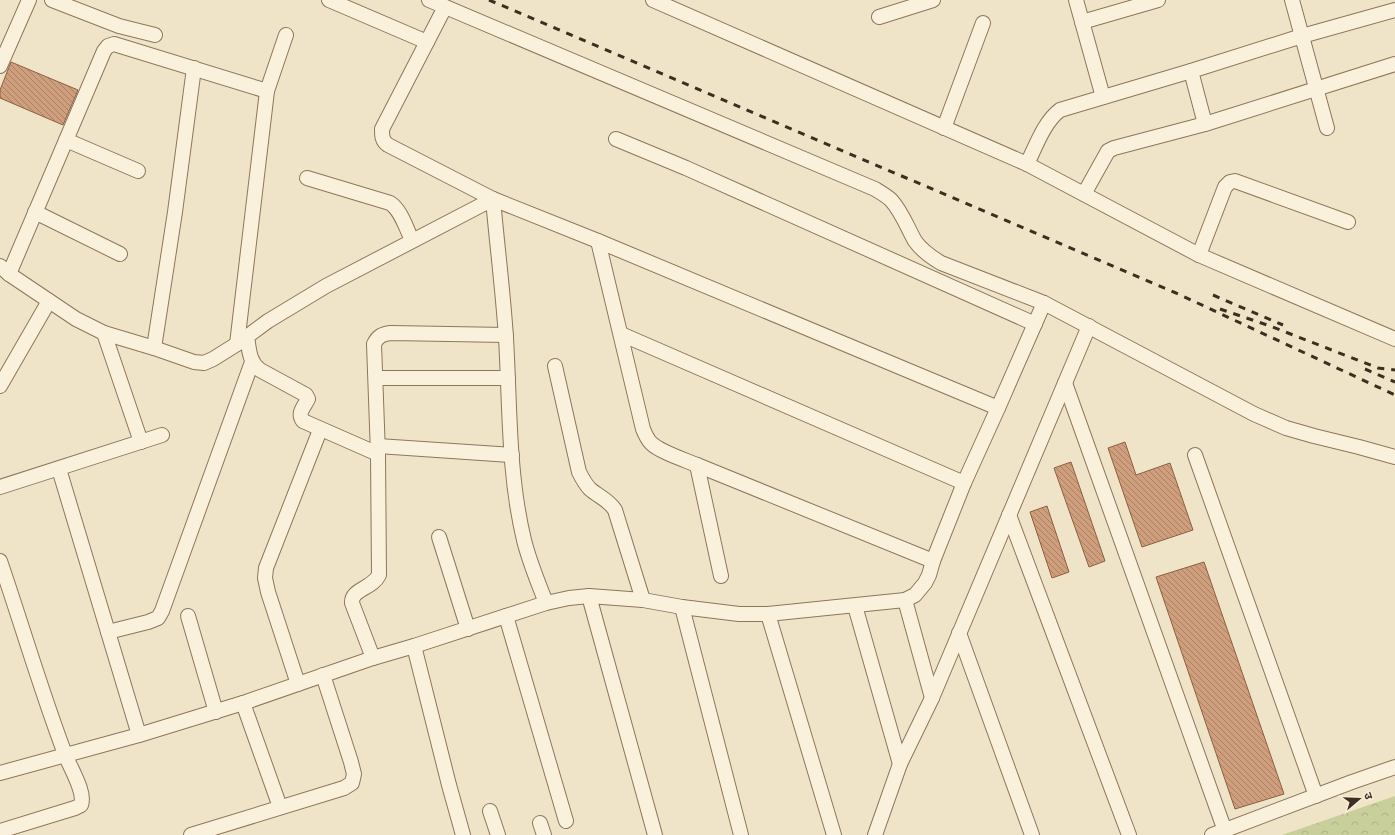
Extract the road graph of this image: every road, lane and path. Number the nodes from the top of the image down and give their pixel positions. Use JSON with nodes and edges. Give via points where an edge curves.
{"nodes":[{"id":1,"x":29,"y":0,"type":"edge"},
{"id":2,"x":52,"y":0,"type":"edge"},
{"id":3,"x":329,"y":0,"type":"edge"},
{"id":4,"x":429,"y":0,"type":"edge"},
{"id":5,"x":653,"y":0,"type":"edge"},
{"id":6,"x":930,"y":0,"type":"edge"},
{"id":7,"x":1076,"y":0,"type":"edge"},
{"id":8,"x":1158,"y":0,"type":"edge"},
{"id":9,"x":1292,"y":0,"type":"edge"},
{"id":10,"x":445,"y":7,"type":"junction"},
{"id":11,"x":1395,"y":10,"type":"edge"},
{"id":12,"x":879,"y":18,"type":"dead end"},
{"id":13,"x":1082,"y":22,"type":"junction"},
{"id":14,"x":983,"y":23,"type":"dead end"},
{"id":15,"x":155,"y":34,"type":"dead end"},
{"id":16,"x":286,"y":35,"type":"dead end"},
{"id":17,"x":1302,"y":36,"type":"junction"},
{"id":18,"x":427,"y":42,"type":"junction"},
{"id":19,"x":1395,"y":64,"type":"edge"},
{"id":20,"x":0,"y":66,"type":"edge"},
{"id":21,"x":194,"y":68,"type":"junction"},
{"id":22,"x":1191,"y":71,"type":"junction"},
{"id":23,"x":1316,"y":88,"type":"junction"},
{"id":24,"x":267,"y":91,"type":"junction"},
{"id":25,"x":1103,"y":97,"type":"junction"},
{"id":26,"x":1205,"y":124,"type":"junction"},
{"id":27,"x":944,"y":128,"type":"junction"},
{"id":28,"x":1327,"y":128,"type":"dead end"},
{"id":29,"x":616,"y":139,"type":"dead end"},
{"id":30,"x":66,"y":140,"type":"junction"},
{"id":31,"x":1028,"y":164,"type":"junction"},
{"id":32,"x":138,"y":171,"type":"dead end"},
{"id":33,"x":307,"y":178,"type":"dead end"},
{"id":34,"x":1084,"y":194,"type":"junction"},
{"id":35,"x":493,"y":199,"type":"junction"},
{"id":36,"x":35,"y":212,"type":"junction"},
{"id":37,"x":1348,"y":222,"type":"dead end"},
{"id":38,"x":412,"y":240,"type":"junction"},
{"id":39,"x":598,"y":241,"type":"junction"},
{"id":40,"x":120,"y":254,"type":"dead end"},
{"id":41,"x":1199,"y":255,"type":"junction"},
{"id":42,"x":4,"y":270,"type":"edge"},
{"id":43,"x":50,"y":301,"type":"junction"},
{"id":44,"x":1044,"y":303,"type":"junction"},
{"id":45,"x":1035,"y":324,"type":"junction"},
{"id":46,"x":1089,"y":326,"type":"junction"},
{"id":47,"x":104,"y":333,"type":"junction"},
{"id":48,"x":620,"y":334,"type":"junction"},
{"id":49,"x":506,"y":335,"type":"junction"},
{"id":50,"x":1395,"y":339,"type":"edge"},
{"id":51,"x":242,"y":340,"type":"junction"},
{"id":52,"x":154,"y":348,"type":"junction"},
{"id":53,"x":252,"y":362,"type":"junction"},
{"id":54,"x":555,"y":366,"type":"dead end"},
{"id":55,"x":376,"y":378,"type":"junction"},
{"id":56,"x":508,"y":378,"type":"junction"},
{"id":57,"x":1064,"y":383,"type":"junction"},
{"id":58,"x":0,"y":386,"type":"edge"},
{"id":59,"x":998,"y":408,"type":"junction"},
{"id":60,"x":320,"y":430,"type":"junction"},
{"id":61,"x":162,"y":435,"type":"dead end"},
{"id":62,"x":141,"y":442,"type":"junction"},
{"id":63,"x":378,"y":450,"type":"junction"},
{"id":64,"x":512,"y":455,"type":"junction"},
{"id":65,"x":1195,"y":456,"type":"dead end"},
{"id":66,"x":1395,"y":457,"type":"edge"},
{"id":67,"x":697,"y":465,"type":"junction"},
{"id":68,"x":59,"y":469,"type":"junction"},
{"id":69,"x":964,"y":483,"type":"junction"},
{"id":70,"x":0,"y":487,"type":"edge"},
{"id":71,"x":1009,"y":515,"type":"junction"},
{"id":72,"x":439,"y":537,"type":"dead end"},
{"id":73,"x":0,"y":561,"type":"edge"},
{"id":74,"x":933,"y":561,"type":"junction"},
{"id":75,"x":722,"y":576,"type":"dead end"},
{"id":76,"x":588,"y":596,"type":"junction"},
{"id":77,"x":643,"y":600,"type":"junction"},
{"id":78,"x":905,"y":600,"type":"junction"},
{"id":79,"x":546,"y":603,"type":"junction"},
{"id":80,"x":855,"y":606,"type":"junction"},
{"id":81,"x":682,"y":608,"type":"junction"},
{"id":82,"x":768,"y":614,"type":"junction"},
{"id":83,"x":188,"y":616,"type":"dead end"},
{"id":84,"x":506,"y":616,"type":"junction"},
{"id":85,"x":468,"y":629,"type":"junction"},
{"id":86,"x":108,"y":632,"type":"junction"},
{"id":87,"x":959,"y":633,"type":"junction"},
{"id":88,"x":414,"y":646,"type":"junction"},
{"id":89,"x":373,"y":658,"type":"junction"},
{"id":90,"x":323,"y":675,"type":"junction"},
{"id":91,"x":298,"y":684,"type":"junction"},
{"id":92,"x":932,"y":698,"type":"junction"},
{"id":93,"x":244,"y":703,"type":"junction"},
{"id":94,"x":216,"y":712,"type":"junction"},
{"id":95,"x":139,"y":735,"type":"junction"},
{"id":96,"x":65,"y":755,"type":"junction"},
{"id":97,"x":900,"y":764,"type":"junction"},
{"id":98,"x":1395,"y":767,"type":"edge"},
{"id":99,"x":0,"y":773,"type":"edge"},
{"id":100,"x":1316,"y":796,"type":"junction"},
{"id":101,"x":280,"y":808,"type":"junction"},
{"id":102,"x":490,"y":811,"type":"dead end"},
{"id":103,"x":566,"y":821,"type":"dead end"},
{"id":104,"x":0,"y":831,"type":"edge"},
{"id":105,"x":207,"y":833,"type":"edge"},
{"id":106,"x":1218,"y":833,"type":"edge"},
{"id":107,"x":191,"y":835,"type":"edge"},
{"id":108,"x":462,"y":835,"type":"edge"},
{"id":109,"x":498,"y":835,"type":"edge"},
{"id":110,"x":655,"y":835,"type":"edge"},
{"id":111,"x":741,"y":835,"type":"edge"},
{"id":112,"x":834,"y":835,"type":"edge"},
{"id":113,"x":875,"y":835,"type":"edge"},
{"id":114,"x":1032,"y":835,"type":"edge"},
{"id":115,"x":1129,"y":835,"type":"edge"}],
"edges":[{"from":1,"to":20,"type":"street"},
{"from":2,"to":15,"type":"street","via":[[119,26]]},
{"from":3,"to":18,"type":"street"},
{"from":4,"to":10,"type":"street"},
{"from":5,"to":27,"type":"street"},
{"from":6,"to":12,"type":"street"},
{"from":7,"to":13,"type":"street"},
{"from":8,"to":13,"type":"street"},
{"from":9,"to":17,"type":"street"},
{"from":10,"to":18,"type":"street"},
{"from":10,"to":44,"type":"street","via":[[875,189],[890,199],[916,241],[934,259]]},
{"from":11,"to":17,"type":"street"},
{"from":13,"to":25,"type":"street"},
{"from":14,"to":27,"type":"street"},
{"from":16,"to":24,"type":"street"},
{"from":17,"to":22,"type":"street"},
{"from":17,"to":23,"type":"street"},
{"from":18,"to":35,"type":"street","via":[[382,129],[383,142]]},
{"from":19,"to":23,"type":"street"},
{"from":21,"to":24,"type":"street"},
{"from":21,"to":30,"type":"street","via":[[114,44],[108,46]]},
{"from":21,"to":52,"type":"street"},
{"from":22,"to":25,"type":"street"},
{"from":22,"to":26,"type":"street"},
{"from":23,"to":26,"type":"street"},
{"from":23,"to":28,"type":"street"},
{"from":24,"to":51,"type":"street"},
{"from":25,"to":31,"type":"street","via":[[1068,107],[1053,115]]},
{"from":26,"to":34,"type":"street","via":[[1114,148],[1108,152]]},
{"from":27,"to":31,"type":"street"},
{"from":29,"to":45,"type":"street"},
{"from":30,"to":32,"type":"street"},
{"from":30,"to":36,"type":"street"},
{"from":31,"to":34,"type":"street"},
{"from":33,"to":38,"type":"street","via":[[390,203],[399,213]]},
{"from":34,"to":41,"type":"street"},
{"from":35,"to":38,"type":"street"},
{"from":35,"to":39,"type":"street"},
{"from":35,"to":49,"type":"street"},
{"from":36,"to":40,"type":"street"},
{"from":36,"to":42,"type":"street"},
{"from":37,"to":41,"type":"street","via":[[1235,181],[1230,182],[1225,187]]},
{"from":38,"to":51,"type":"street","via":[[326,286]]},
{"from":39,"to":48,"type":"street"},
{"from":39,"to":59,"type":"street"},
{"from":41,"to":50,"type":"street"},
{"from":42,"to":43,"type":"street"},
{"from":43,"to":47,"type":"street","via":[[76,319]]},
{"from":43,"to":58,"type":"street"},
{"from":44,"to":45,"type":"street"},
{"from":44,"to":46,"type":"street"},
{"from":45,"to":59,"type":"street"},
{"from":46,"to":57,"type":"street"},
{"from":46,"to":66,"type":"street","via":[[1254,414],[1286,428]]},
{"from":47,"to":52,"type":"street"},
{"from":47,"to":62,"type":"street"},
{"from":48,"to":67,"type":"street","via":[[647,437],[652,444]]},
{"from":48,"to":69,"type":"street"},
{"from":49,"to":55,"type":"street","via":[[382,334],[374,344]]},
{"from":49,"to":56,"type":"street"},
{"from":51,"to":52,"type":"street","via":[[204,363]]},
{"from":51,"to":53,"type":"street"},
{"from":53,"to":60,"type":"street","via":[[260,370],[306,395],[308,399],[300,418],[306,424]]},
{"from":53,"to":86,"type":"street","via":[[162,611],[158,618],[148,622]]},
{"from":54,"to":77,"type":"street","via":[[579,472],[590,489],[610,502],[615,510]]},
{"from":55,"to":56,"type":"street"},
{"from":55,"to":63,"type":"street"},
{"from":56,"to":64,"type":"street"},
{"from":57,"to":71,"type":"street"},
{"from":57,"to":106,"type":"street"},
{"from":59,"to":69,"type":"street"},
{"from":60,"to":63,"type":"street"},
{"from":60,"to":91,"type":"street","via":[[266,568],[265,578]]},
{"from":61,"to":62,"type":"street"},
{"from":62,"to":68,"type":"street"},
{"from":63,"to":64,"type":"street"},
{"from":63,"to":89,"type":"street","via":[[378,575],[374,583],[354,594],[352,598]]},
{"from":64,"to":79,"type":"street","via":[[524,540]]},
{"from":65,"to":100,"type":"street"},
{"from":67,"to":74,"type":"street"},
{"from":67,"to":75,"type":"street"},
{"from":68,"to":70,"type":"street"},
{"from":68,"to":86,"type":"street"},
{"from":69,"to":74,"type":"street"},
{"from":71,"to":87,"type":"street"},
{"from":71,"to":115,"type":"street"},
{"from":72,"to":85,"type":"street"},
{"from":73,"to":96,"type":"street"},
{"from":74,"to":78,"type":"street","via":[[925,583],[915,595]]},
{"from":76,"to":77,"type":"street"},
{"from":76,"to":79,"type":"street"},
{"from":76,"to":110,"type":"street"},
{"from":77,"to":81,"type":"street"},
{"from":78,"to":80,"type":"street"},
{"from":78,"to":92,"type":"street"},
{"from":79,"to":84,"type":"street"},
{"from":80,"to":82,"type":"street"},
{"from":80,"to":97,"type":"street"},
{"from":81,"to":82,"type":"street","via":[[739,614]]},
{"from":81,"to":111,"type":"street"},
{"from":82,"to":112,"type":"street"},
{"from":83,"to":94,"type":"street"},
{"from":84,"to":85,"type":"street"},
{"from":84,"to":103,"type":"street"},
{"from":85,"to":88,"type":"street"},
{"from":86,"to":95,"type":"street"},
{"from":87,"to":92,"type":"street"},
{"from":87,"to":114,"type":"street"},
{"from":88,"to":89,"type":"street"},
{"from":88,"to":108,"type":"street"},
{"from":89,"to":90,"type":"street"},
{"from":90,"to":91,"type":"street"},
{"from":90,"to":101,"type":"street","via":[[351,762],[354,774],[352,783],[344,788]]},
{"from":91,"to":93,"type":"street"},
{"from":92,"to":97,"type":"street"},
{"from":93,"to":94,"type":"street"},
{"from":93,"to":101,"type":"street"},
{"from":94,"to":95,"type":"street"},
{"from":95,"to":96,"type":"street"},
{"from":96,"to":99,"type":"street"},
{"from":96,"to":104,"type":"street","via":[[82,793],[81,805]]},
{"from":97,"to":113,"type":"street"},
{"from":98,"to":100,"type":"street"},
{"from":100,"to":106,"type":"street"},
{"from":101,"to":105,"type":"street"},
{"from":102,"to":109,"type":"street"},
{"from":105,"to":107,"type":"street"}]}
